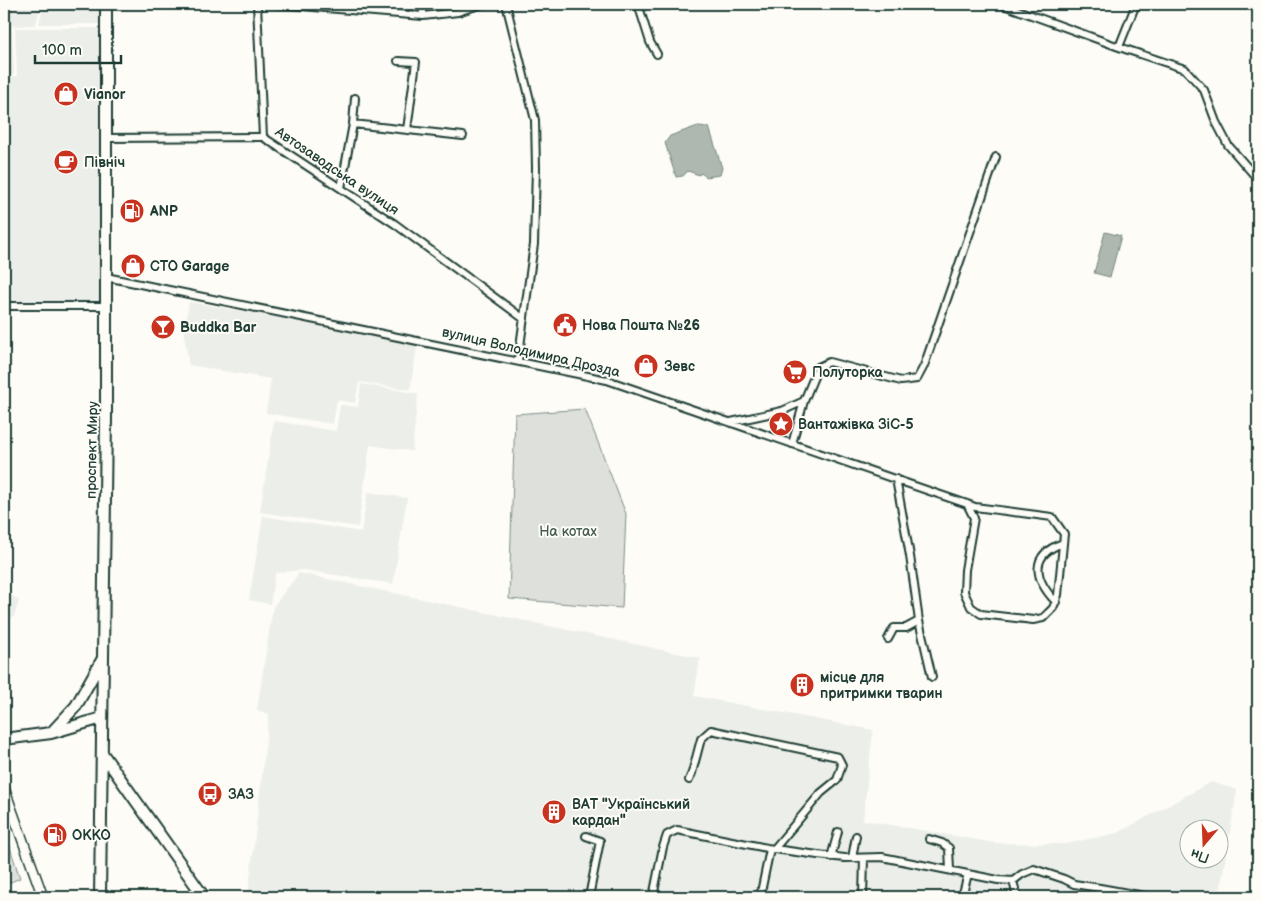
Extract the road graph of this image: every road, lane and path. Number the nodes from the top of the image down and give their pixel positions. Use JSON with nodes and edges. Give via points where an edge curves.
{"nodes":[{"id":1,"x":106,"y":4,"type":"edge"},
{"id":2,"x":257,"y":4,"type":"edge"},
{"id":3,"x":277,"y":4,"type":"edge"},
{"id":4,"x":423,"y":4,"type":"edge"},
{"id":5,"x":482,"y":4,"type":"edge"},
{"id":6,"x":506,"y":4,"type":"edge"},
{"id":7,"x":638,"y":4,"type":"edge"},
{"id":8,"x":1001,"y":4,"type":"edge"},
{"id":9,"x":1136,"y":4,"type":"edge"},
{"id":10,"x":423,"y":16,"type":"junction"},
{"id":11,"x":1119,"y":47,"type":"junction"},
{"id":12,"x":657,"y":54,"type":"dead end"},
{"id":13,"x":398,"y":61,"type":"dead end"},
{"id":14,"x":355,"y":98,"type":"dead end"},
{"id":15,"x":353,"y":124,"type":"junction"},
{"id":16,"x":408,"y":130,"type":"junction"},
{"id":17,"x":463,"y":136,"type":"dead end"},
{"id":18,"x":262,"y":137,"type":"junction"},
{"id":19,"x":106,"y":138,"type":"junction"},
{"id":20,"x":996,"y":157,"type":"dead end"},
{"id":21,"x":1255,"y":176,"type":"dead end"},
{"id":22,"x":341,"y":188,"type":"junction"},
{"id":23,"x":106,"y":277,"type":"junction"},
{"id":24,"x":4,"y":306,"type":"edge"},
{"id":25,"x":106,"y":306,"type":"junction"},
{"id":26,"x":524,"y":319,"type":"junction"},
{"id":27,"x":518,"y":362,"type":"junction"},
{"id":28,"x":804,"y":401,"type":"junction"},
{"id":29,"x":729,"y":422,"type":"junction"},
{"id":30,"x":792,"y":444,"type":"junction"},
{"id":31,"x":896,"y":479,"type":"junction"},
{"id":32,"x":967,"y":504,"type":"junction"},
{"id":33,"x":984,"y":508,"type":"junction"},
{"id":34,"x":974,"y":518,"type":"junction"},
{"id":35,"x":1064,"y":543,"type":"junction"},
{"id":36,"x":1056,"y":602,"type":"junction"},
{"id":37,"x":919,"y":621,"type":"junction"},
{"id":38,"x":888,"y":639,"type":"dead end"},
{"id":39,"x":103,"y":657,"type":"junction"},
{"id":40,"x":932,"y":677,"type":"dead end"},
{"id":41,"x":102,"y":718,"type":"junction"},
{"id":42,"x":52,"y":732,"type":"junction"},
{"id":43,"x":7,"y":737,"type":"edge"},
{"id":44,"x":4,"y":744,"type":"edge"},
{"id":45,"x":102,"y":753,"type":"junction"},
{"id":46,"x":689,"y":780,"type":"dead end"},
{"id":47,"x":4,"y":788,"type":"edge"},
{"id":48,"x":838,"y":832,"type":"dead end"},
{"id":49,"x":586,"y":836,"type":"dead end"},
{"id":50,"x":856,"y":836,"type":"dead end"},
{"id":51,"x":929,"y":839,"type":"dead end"},
{"id":52,"x":772,"y":849,"type":"junction"},
{"id":53,"x":831,"y":857,"type":"junction"},
{"id":54,"x":852,"y":858,"type":"junction"},
{"id":55,"x":864,"y":858,"type":"junction"},
{"id":56,"x":950,"y":870,"type":"junction"},
{"id":57,"x":968,"y":874,"type":"junction"},
{"id":58,"x":1013,"y":881,"type":"junction"},
{"id":59,"x":1100,"y":888,"type":"junction"},
{"id":60,"x":961,"y":896,"type":"edge"},
{"id":61,"x":43,"y":897,"type":"edge"},
{"id":62,"x":100,"y":897,"type":"edge"},
{"id":63,"x":204,"y":897,"type":"edge"},
{"id":64,"x":589,"y":897,"type":"edge"},
{"id":65,"x":654,"y":897,"type":"edge"},
{"id":66,"x":760,"y":897,"type":"edge"},
{"id":67,"x":863,"y":897,"type":"edge"},
{"id":68,"x":1015,"y":897,"type":"edge"},
{"id":69,"x":1098,"y":897,"type":"edge"},
{"id":70,"x":1150,"y":897,"type":"edge"}],
"edges":[{"from":1,"to":19,"type":"main road","name":"проспект Миру"},
{"from":2,"to":18,"type":"street"},
{"from":3,"to":10,"type":"street"},
{"from":4,"to":10,"type":"street"},
{"from":5,"to":10,"type":"street","via":[[458,12]]},
{"from":6,"to":26,"type":"street","via":[[536,120],[534,244]]},
{"from":7,"to":12,"type":"street"},
{"from":8,"to":11,"type":"street"},
{"from":9,"to":11,"type":"street"},
{"from":11,"to":21,"type":"street","via":[[1185,69],[1204,90],[1228,145]]},
{"from":13,"to":16,"type":"street","via":[[416,62]]},
{"from":14,"to":15,"type":"street"},
{"from":15,"to":16,"type":"street"},
{"from":15,"to":22,"type":"street"},
{"from":16,"to":17,"type":"street"},
{"from":18,"to":19,"type":"street","name":"Автозаводська вулиця"},
{"from":18,"to":22,"type":"street","name":"Автозаводська вулиця"},
{"from":19,"to":23,"type":"main road","name":"проспект Миру"},
{"from":20,"to":28,"type":"street","via":[[917,379],[901,381],[829,362],[818,366]]},
{"from":22,"to":26,"type":"street","name":"Автозаводська вулиця"},
{"from":23,"to":25,"type":"main road","name":"проспект Миру"},
{"from":23,"to":27,"type":"street","name":"вулиця Володимира Дрозда"},
{"from":24,"to":25,"type":"street"},
{"from":25,"to":39,"type":"main road","name":"проспект Миру"},
{"from":26,"to":27,"type":"street"},
{"from":27,"to":29,"type":"street","name":"вулиця Володимира Дрозда","via":[[607,380]]},
{"from":28,"to":29,"type":"street","via":[[782,411]]},
{"from":28,"to":30,"type":"street"},
{"from":29,"to":30,"type":"street","name":"вулиця Володимира Дрозда"},
{"from":30,"to":31,"type":"street","name":"вулиця Володимира Дрозда"},
{"from":31,"to":32,"type":"street","name":"вулиця Володимира Дрозда"},
{"from":31,"to":37,"type":"street"},
{"from":32,"to":33,"type":"street","name":"вулиця Володимира Дрозда"},
{"from":32,"to":34,"type":"street"},
{"from":33,"to":34,"type":"street"},
{"from":33,"to":35,"type":"street","name":"вулиця Володимира Дрозда","via":[[1052,516],[1064,534]]},
{"from":34,"to":36,"type":"street","via":[[964,592],[971,607],[981,614],[1033,620],[1043,618]]},
{"from":35,"to":36,"type":"street","name":"вулиця Володимира Дрозда"},
{"from":35,"to":36,"type":"street","via":[[1048,550],[1038,567],[1045,591]]},
{"from":37,"to":38,"type":"street","via":[[906,628],[894,628]]},
{"from":37,"to":40,"type":"street"},
{"from":39,"to":41,"type":"main road","name":"проспект Миру"},
{"from":39,"to":42,"type":"main road","via":[[76,706]]},
{"from":41,"to":42,"type":"main road"},
{"from":41,"to":45,"type":"main road","name":"проспект Миру"},
{"from":42,"to":43,"type":"main road"},
{"from":43,"to":44,"type":"main road"},
{"from":45,"to":62,"type":"main road","name":"проспект Миру"},
{"from":45,"to":63,"type":"main road"},
{"from":46,"to":52,"type":"street","via":[[701,738],[710,730],[838,757],[842,765],[837,780],[821,793]]},
{"from":47,"to":61,"type":"main road"},
{"from":48,"to":53,"type":"street"},
{"from":49,"to":64,"type":"street","via":[[600,841]]},
{"from":50,"to":54,"type":"street"},
{"from":51,"to":56,"type":"street","via":[[949,848]]},
{"from":52,"to":53,"type":"street"},
{"from":52,"to":65,"type":"street","via":[[677,830],[667,835]]},
{"from":52,"to":66,"type":"street"},
{"from":53,"to":54,"type":"street"},
{"from":54,"to":55,"type":"street"},
{"from":55,"to":56,"type":"street","via":[[882,857]]},
{"from":55,"to":67,"type":"street"},
{"from":56,"to":57,"type":"street"},
{"from":57,"to":58,"type":"street"},
{"from":57,"to":60,"type":"street"},
{"from":58,"to":59,"type":"street","via":[[1034,869],[1074,884]]},
{"from":58,"to":68,"type":"street"},
{"from":59,"to":69,"type":"street"},
{"from":59,"to":70,"type":"street"}]}
